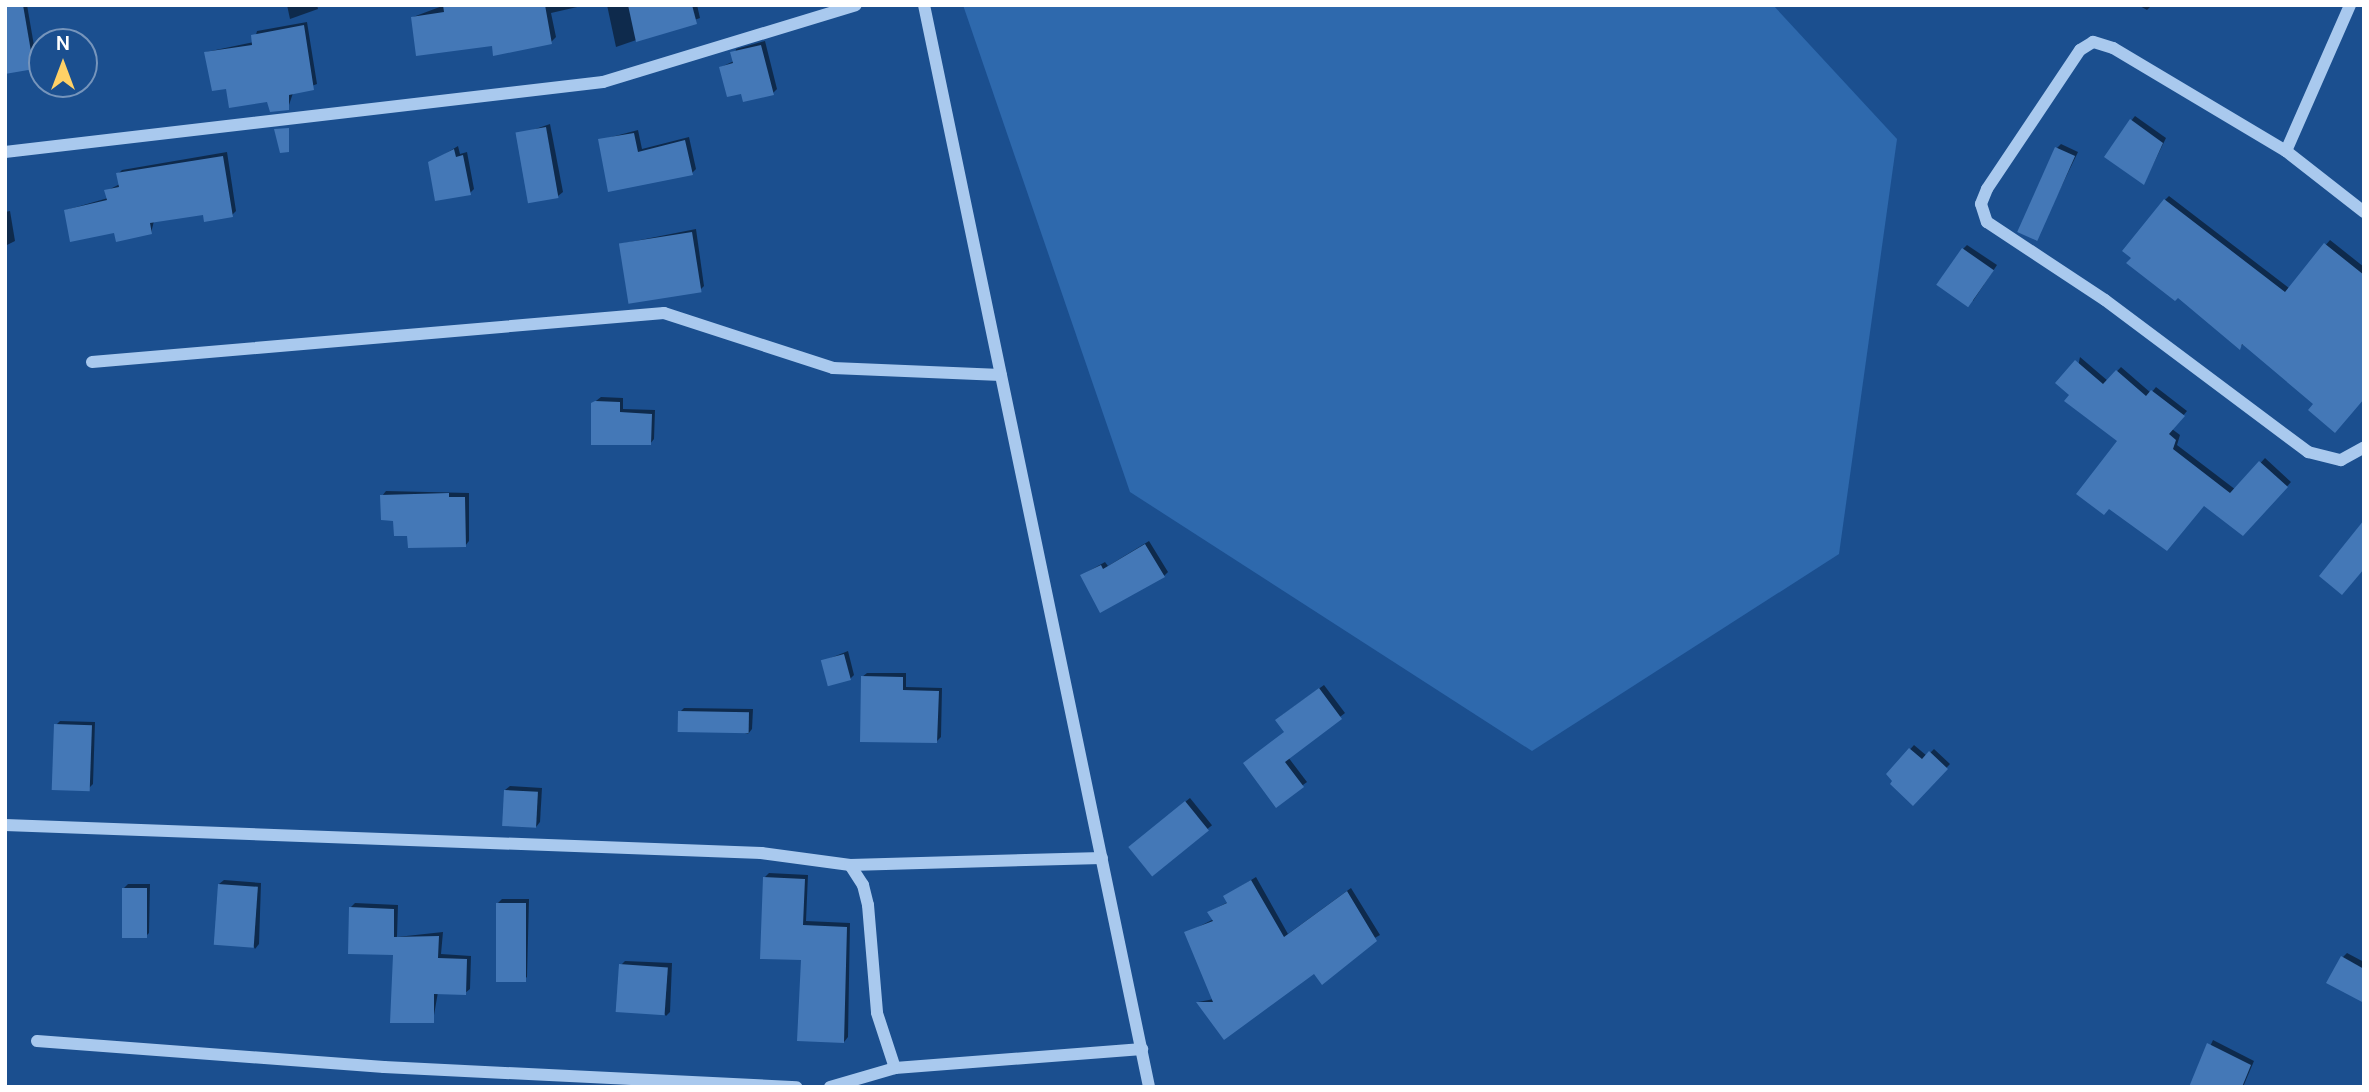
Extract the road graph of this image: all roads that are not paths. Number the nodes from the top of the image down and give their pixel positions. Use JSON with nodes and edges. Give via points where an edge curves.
{"nodes":[{"id":1,"x":856,"y":5,"type":"edge"},
{"id":2,"x":924,"y":5,"type":"edge"},
{"id":3,"x":2350,"y":5,"type":"edge"},
{"id":4,"x":2286,"y":150,"type":"junction"},
{"id":5,"x":5,"y":152,"type":"edge"},
{"id":6,"x":2364,"y":212,"type":"edge"},
{"id":7,"x":92,"y":362,"type":"dead end"},
{"id":8,"x":1001,"y":375,"type":"junction"},
{"id":9,"x":2364,"y":447,"type":"edge"},
{"id":10,"x":5,"y":825,"type":"edge"},
{"id":11,"x":1102,"y":858,"type":"junction"},
{"id":12,"x":850,"y":866,"type":"junction"},
{"id":13,"x":37,"y":1041,"type":"dead end"},
{"id":14,"x":1142,"y":1049,"type":"junction"},
{"id":15,"x":895,"y":1069,"type":"junction"},
{"id":16,"x":797,"y":1087,"type":"edge"},
{"id":17,"x":830,"y":1087,"type":"edge"},
{"id":18,"x":1149,"y":1087,"type":"edge"}],
"edges":[{"from":1,"to":5,"type":"street","via":[[603,82]]},
{"from":2,"to":8,"type":"street"},
{"from":3,"to":4,"type":"street"},
{"from":4,"to":6,"type":"street"},
{"from":4,"to":9,"type":"street","via":[[2113,48],[2093,42],[2080,50],[1981,204],[1987,222],[2105,300],[2308,453],[2341,460]]},
{"from":7,"to":8,"type":"street","via":[[664,313],[833,368]]},
{"from":8,"to":11,"type":"street"},
{"from":10,"to":12,"type":"street","via":[[761,853]]},
{"from":11,"to":12,"type":"street"},
{"from":11,"to":14,"type":"street"},
{"from":12,"to":15,"type":"street","via":[[863,885],[868,905],[877,1013]]},
{"from":13,"to":16,"type":"street","via":[[384,1068]]},
{"from":14,"to":15,"type":"street"},
{"from":14,"to":18,"type":"street"},
{"from":15,"to":17,"type":"street"}]}
